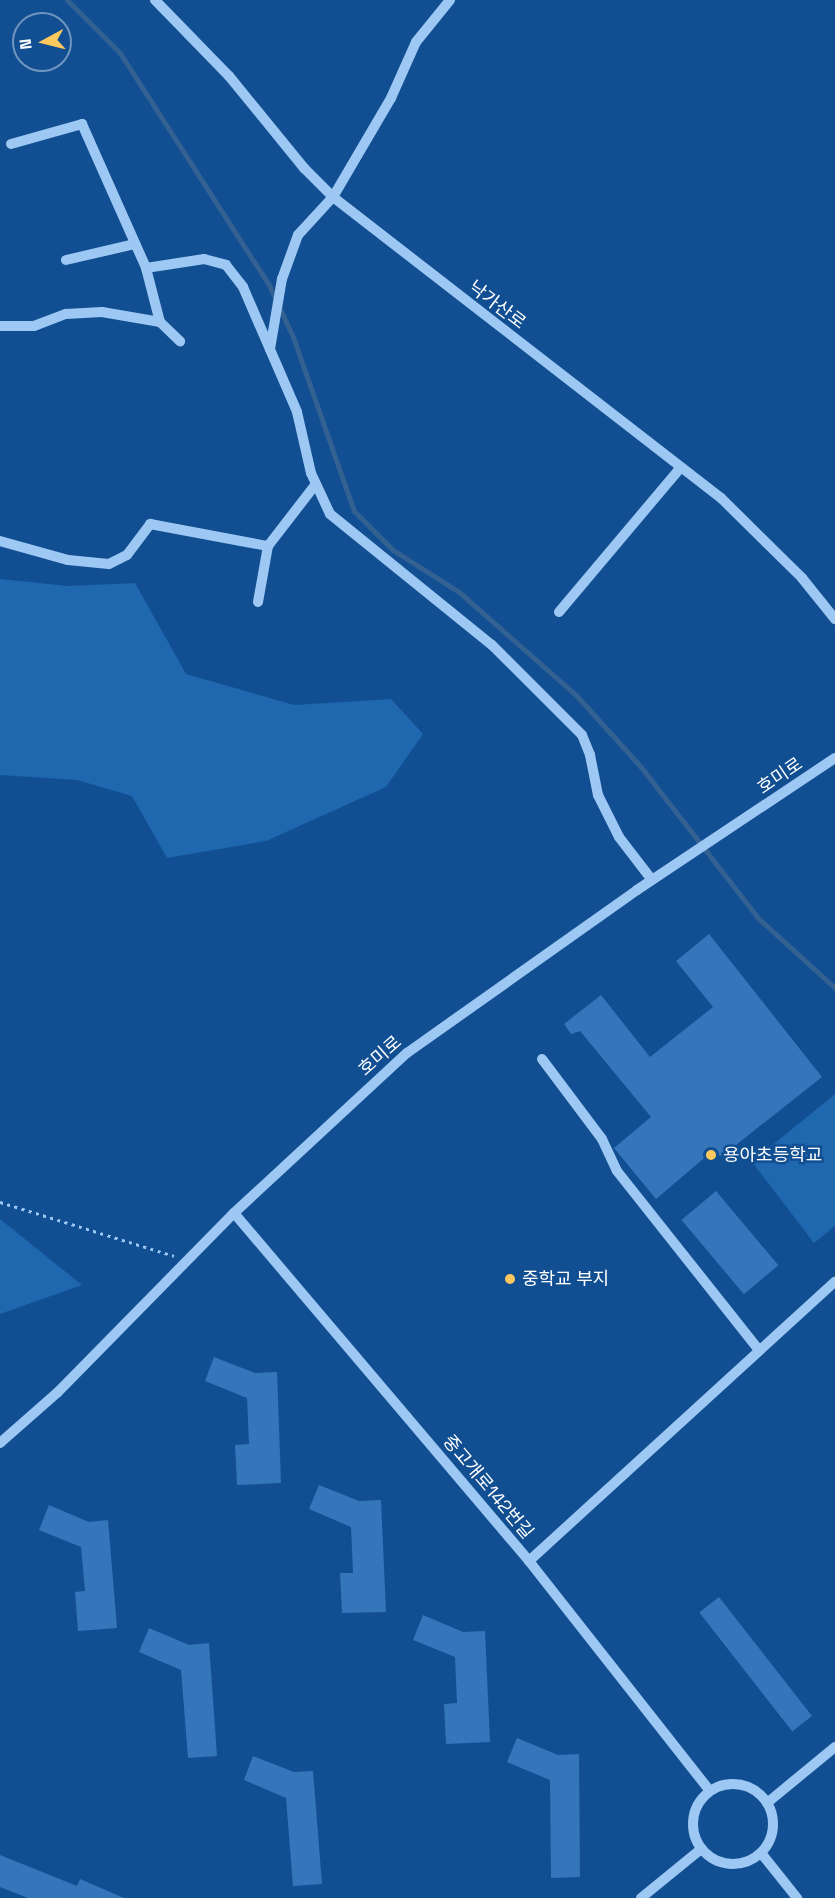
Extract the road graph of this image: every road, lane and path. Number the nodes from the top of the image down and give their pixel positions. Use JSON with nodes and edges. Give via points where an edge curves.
{"nodes":[{"id":1,"x":155,"y":0,"type":"edge"},
{"id":2,"x":450,"y":0,"type":"edge"},
{"id":3,"x":11,"y":144,"type":"dead end"},
{"id":4,"x":333,"y":197,"type":"junction"},
{"id":5,"x":135,"y":244,"type":"junction"},
{"id":6,"x":66,"y":260,"type":"dead end"},
{"id":7,"x":146,"y":268,"type":"junction"},
{"id":8,"x":160,"y":322,"type":"junction"},
{"id":9,"x":0,"y":326,"type":"edge"},
{"id":10,"x":180,"y":341,"type":"dead end"},
{"id":11,"x":270,"y":349,"type":"junction"},
{"id":12,"x":681,"y":466,"type":"junction"},
{"id":13,"x":316,"y":484,"type":"junction"},
{"id":14,"x":0,"y":541,"type":"edge"},
{"id":15,"x":268,"y":546,"type":"junction"},
{"id":16,"x":258,"y":602,"type":"dead end"},
{"id":17,"x":559,"y":612,"type":"dead end"},
{"id":18,"x":835,"y":619,"type":"edge"},
{"id":19,"x":835,"y":758,"type":"edge"},
{"id":20,"x":652,"y":880,"type":"junction"},
{"id":21,"x":542,"y":1059,"type":"dead end"},
{"id":22,"x":0,"y":1202,"type":"edge"},
{"id":23,"x":234,"y":1213,"type":"junction"},
{"id":24,"x":187,"y":1260,"type":"junction"},
{"id":25,"x":835,"y":1282,"type":"edge"},
{"id":26,"x":758,"y":1349,"type":"junction"},
{"id":27,"x":0,"y":1443,"type":"edge"},
{"id":28,"x":529,"y":1561,"type":"junction"},
{"id":29,"x":835,"y":1746,"type":"edge"},
{"id":30,"x":709,"y":1790,"type":"junction"},
{"id":31,"x":767,"y":1803,"type":"junction"},
{"id":32,"x":700,"y":1849,"type":"junction"},
{"id":33,"x":761,"y":1853,"type":"junction"},
{"id":34,"x":640,"y":1898,"type":"edge"},
{"id":35,"x":797,"y":1898,"type":"edge"}],
"edges":[{"from":1,"to":4,"type":"street","name":"낙가산로","via":[[229,76],[304,168]]},
{"from":2,"to":4,"type":"street","via":[[416,42],[391,98]]},
{"from":3,"to":5,"type":"street","via":[[82,124]]},
{"from":4,"to":11,"type":"street","via":[[298,235],[282,279]]},
{"from":4,"to":12,"type":"street","name":"낙가산로"},
{"from":5,"to":6,"type":"street"},
{"from":5,"to":7,"type":"street"},
{"from":7,"to":8,"type":"street"},
{"from":7,"to":11,"type":"street","via":[[204,259],[226,265],[243,287]]},
{"from":8,"to":9,"type":"street","via":[[102,312],[66,314],[34,326]]},
{"from":8,"to":10,"type":"street"},
{"from":11,"to":13,"type":"street","via":[[297,412]]},
{"from":12,"to":17,"type":"street"},
{"from":12,"to":18,"type":"street","name":"낙가산로","via":[[721,498],[794,570]]},
{"from":13,"to":15,"type":"street"},
{"from":13,"to":20,"type":"street","via":[[330,514],[492,645],[582,735],[598,795],[619,837]]},
{"from":14,"to":15,"type":"street","via":[[68,560],[109,564],[127,555],[150,524]]},
{"from":15,"to":16,"type":"street"},
{"from":19,"to":20,"type":"street","name":"호미로"},
{"from":20,"to":23,"type":"street","name":"호미로","via":[[407,1053]]},
{"from":21,"to":26,"type":"street","via":[[602,1139],[617,1171]]},
{"from":22,"to":24,"type":"path"},
{"from":23,"to":24,"type":"street","name":"호미로"},
{"from":23,"to":28,"type":"street","name":"중고개로142번길"},
{"from":24,"to":27,"type":"street","name":"호미로","via":[[57,1393]]},
{"from":25,"to":26,"type":"street"},
{"from":26,"to":28,"type":"street"},
{"from":28,"to":30,"type":"street","name":"중고개로142번길"},
{"from":29,"to":31,"type":"street"},
{"from":30,"to":31,"type":"street","via":[[734,1783],[759,1792]]},
{"from":30,"to":32,"type":"street","via":[[693,1818],[694,1838]]},
{"from":31,"to":33,"type":"street","via":[[773,1829]]},
{"from":32,"to":33,"type":"street","via":[[723,1864],[750,1861]]},
{"from":32,"to":34,"type":"street"},
{"from":33,"to":35,"type":"street"}]}
